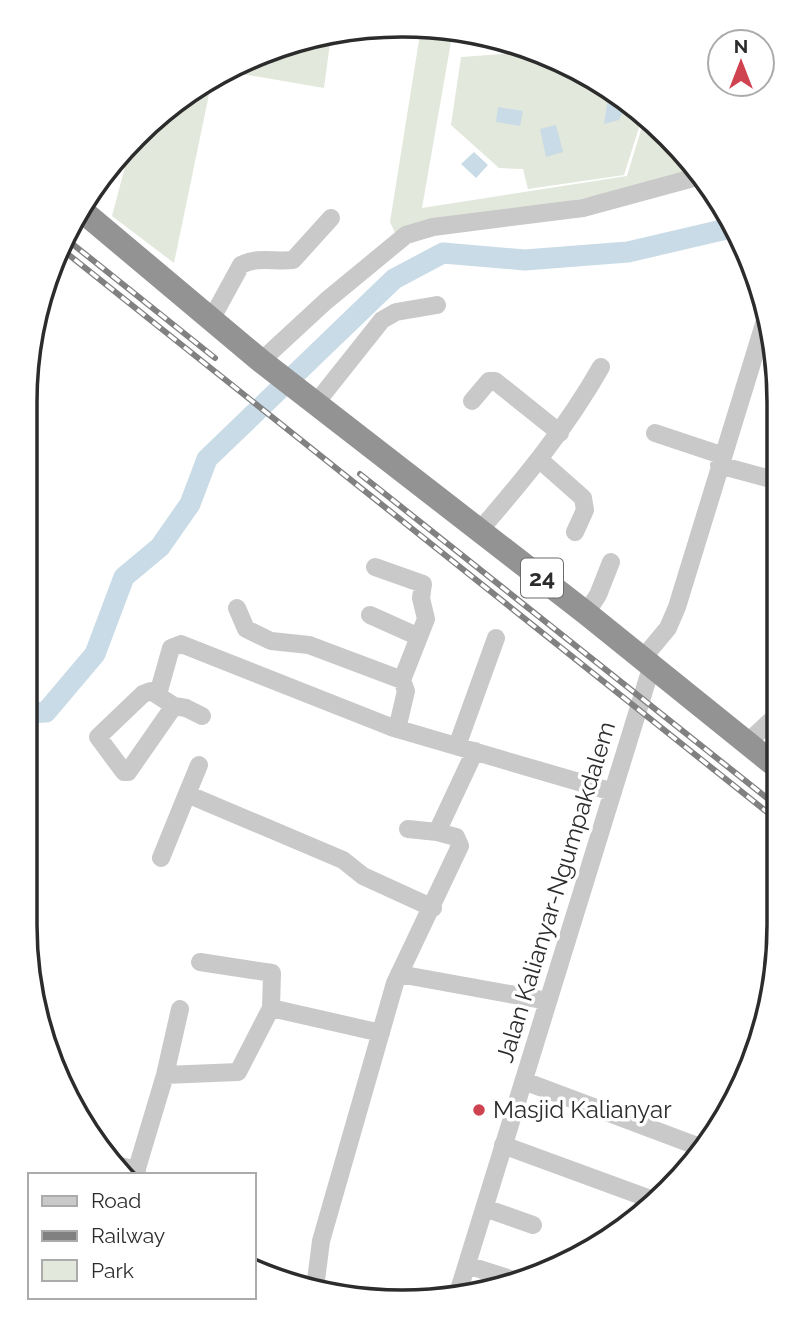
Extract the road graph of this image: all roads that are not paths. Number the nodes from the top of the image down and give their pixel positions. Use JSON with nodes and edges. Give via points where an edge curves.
{"nodes":[{"id":1,"x":691,"y":179,"type":"edge"},
{"id":2,"x":88,"y":215,"type":"edge"},
{"id":3,"x":331,"y":218,"type":"dead end"},
{"id":4,"x":437,"y":305,"type":"dead end"},
{"id":5,"x":212,"y":318,"type":"junction"},
{"id":6,"x":761,"y":334,"type":"edge"},
{"id":7,"x":266,"y":365,"type":"junction"},
{"id":8,"x":601,"y":367,"type":"dead end"},
{"id":9,"x":309,"y":398,"type":"junction"},
{"id":10,"x":472,"y":401,"type":"dead end"},
{"id":11,"x":560,"y":433,"type":"junction"},
{"id":12,"x":655,"y":433,"type":"dead end"},
{"id":13,"x":540,"y":460,"type":"junction"},
{"id":14,"x":720,"y":460,"type":"junction"},
{"id":15,"x":767,"y":477,"type":"edge"},
{"id":16,"x":480,"y":530,"type":"junction"},
{"id":17,"x":575,"y":532,"type":"dead end"},
{"id":18,"x":611,"y":562,"type":"dead end"},
{"id":19,"x":375,"y":567,"type":"dead end"},
{"id":20,"x":237,"y":608,"type":"dead end"},
{"id":21,"x":586,"y":612,"type":"junction"},
{"id":22,"x":370,"y":615,"type":"dead end"},
{"id":23,"x":419,"y":637,"type":"junction"},
{"id":24,"x":496,"y":638,"type":"dead end"},
{"id":25,"x":648,"y":662,"type":"junction"},
{"id":26,"x":402,"y":680,"type":"junction"},
{"id":27,"x":158,"y":694,"type":"junction"},
{"id":28,"x":174,"y":706,"type":"junction"},
{"id":29,"x":202,"y":716,"type":"dead end"},
{"id":30,"x":767,"y":724,"type":"edge"},
{"id":31,"x":397,"y":729,"type":"junction"},
{"id":32,"x":747,"y":743,"type":"junction"},
{"id":33,"x":457,"y":746,"type":"junction"},
{"id":34,"x":475,"y":751,"type":"junction"},
{"id":35,"x":767,"y":759,"type":"edge"},
{"id":36,"x":199,"y":765,"type":"dead end"},
{"id":37,"x":613,"y":792,"type":"junction"},
{"id":38,"x":187,"y":794,"type":"junction"},
{"id":39,"x":408,"y":829,"type":"dead end"},
{"id":40,"x":437,"y":832,"type":"junction"},
{"id":41,"x":160,"y":858,"type":"dead end"},
{"id":42,"x":433,"y":908,"type":"junction"},
{"id":43,"x":200,"y":961,"type":"dead end"},
{"id":44,"x":399,"y":974,"type":"junction"},
{"id":45,"x":548,"y":1002,"type":"junction"},
{"id":46,"x":271,"y":1008,"type":"junction"},
{"id":47,"x":180,"y":1009,"type":"dead end"},
{"id":48,"x":381,"y":1033,"type":"junction"},
{"id":49,"x":165,"y":1075,"type":"junction"},
{"id":50,"x":524,"y":1081,"type":"junction"},
{"id":51,"x":503,"y":1145,"type":"junction"},
{"id":52,"x":694,"y":1145,"type":"edge"},
{"id":53,"x":136,"y":1172,"type":"edge"},
{"id":54,"x":646,"y":1197,"type":"edge"},
{"id":55,"x":485,"y":1208,"type":"junction"},
{"id":56,"x":533,"y":1224,"type":"dead end"},
{"id":57,"x":473,"y":1267,"type":"junction"},
{"id":58,"x":502,"y":1276,"type":"edge"},
{"id":59,"x":316,"y":1280,"type":"edge"},
{"id":60,"x":463,"y":1285,"type":"edge"}],
"edges":[{"from":1,"to":7,"type":"street","via":[[583,208],[433,227],[406,235],[326,301]]},
{"from":2,"to":5,"type":"highway","number":"24"},
{"from":3,"to":5,"type":"street","via":[[293,260],[260,258],[241,265]]},
{"from":4,"to":9,"type":"street","via":[[396,312],[382,320]]},
{"from":5,"to":7,"type":"highway","number":"24"},
{"from":6,"to":14,"type":"street","name":"Jalan Kalianyar-Ngumpakdalem"},
{"from":7,"to":9,"type":"highway","number":"24"},
{"from":8,"to":11,"type":"street"},
{"from":9,"to":16,"type":"highway","number":"24"},
{"from":10,"to":11,"type":"street","via":[[488,381],[495,381]]},
{"from":11,"to":13,"type":"street"},
{"from":12,"to":14,"type":"street"},
{"from":13,"to":16,"type":"street"},
{"from":13,"to":17,"type":"street","via":[[583,498],[585,510]]},
{"from":14,"to":15,"type":"street"},
{"from":14,"to":25,"type":"street","name":"Jalan Kalianyar-Ngumpakdalem","via":[[673,617]]},
{"from":16,"to":21,"type":"highway","number":"24"},
{"from":18,"to":21,"type":"street"},
{"from":19,"to":23,"type":"street","via":[[422,583],[426,615]]},
{"from":20,"to":26,"type":"street","via":[[246,629],[271,641],[309,645]]},
{"from":21,"to":25,"type":"highway","number":"24"},
{"from":22,"to":23,"type":"street"},
{"from":23,"to":26,"type":"street"},
{"from":24,"to":33,"type":"street"},
{"from":25,"to":32,"type":"highway","number":"24"},
{"from":25,"to":37,"type":"street","name":"Jalan Kalianyar-Ngumpakdalem"},
{"from":26,"to":31,"type":"street","via":[[406,691]]},
{"from":27,"to":28,"type":"street"},
{"from":27,"to":28,"type":"street","via":[[146,691],[98,737],[122,771],[128,772]]},
{"from":27,"to":31,"type":"street","via":[[171,648],[181,644]]},
{"from":28,"to":29,"type":"street"},
{"from":30,"to":32,"type":"street"},
{"from":31,"to":33,"type":"street"},
{"from":32,"to":35,"type":"highway","number":"24"},
{"from":33,"to":34,"type":"street"},
{"from":34,"to":37,"type":"street"},
{"from":34,"to":40,"type":"street"},
{"from":36,"to":38,"type":"street"},
{"from":37,"to":45,"type":"street","name":"Jalan Kalianyar-Ngumpakdalem"},
{"from":38,"to":41,"type":"street"},
{"from":38,"to":42,"type":"street","via":[[343,860],[363,876]]},
{"from":39,"to":40,"type":"street"},
{"from":40,"to":42,"type":"street","via":[[460,841]]},
{"from":42,"to":44,"type":"street"},
{"from":43,"to":46,"type":"street","via":[[272,973]]},
{"from":44,"to":45,"type":"street"},
{"from":44,"to":48,"type":"street"},
{"from":45,"to":50,"type":"street","name":"Jalan Kalianyar-Ngumpakdalem"},
{"from":46,"to":48,"type":"street"},
{"from":46,"to":49,"type":"street","via":[[238,1072]]},
{"from":47,"to":49,"type":"street"},
{"from":48,"to":59,"type":"street","via":[[321,1241]]},
{"from":49,"to":53,"type":"street"},
{"from":50,"to":51,"type":"street","name":"Jalan Kalianyar-Ngumpakdalem"},
{"from":50,"to":52,"type":"street"},
{"from":51,"to":54,"type":"street"},
{"from":51,"to":55,"type":"street","name":"Jalan Kalianyar-Ngumpakdalem"},
{"from":55,"to":56,"type":"street"},
{"from":55,"to":57,"type":"street","name":"Jalan Kalianyar-Ngumpakdalem"},
{"from":57,"to":58,"type":"street"},
{"from":57,"to":60,"type":"street","name":"Jalan Kalianyar-Ngumpakdalem"}]}
